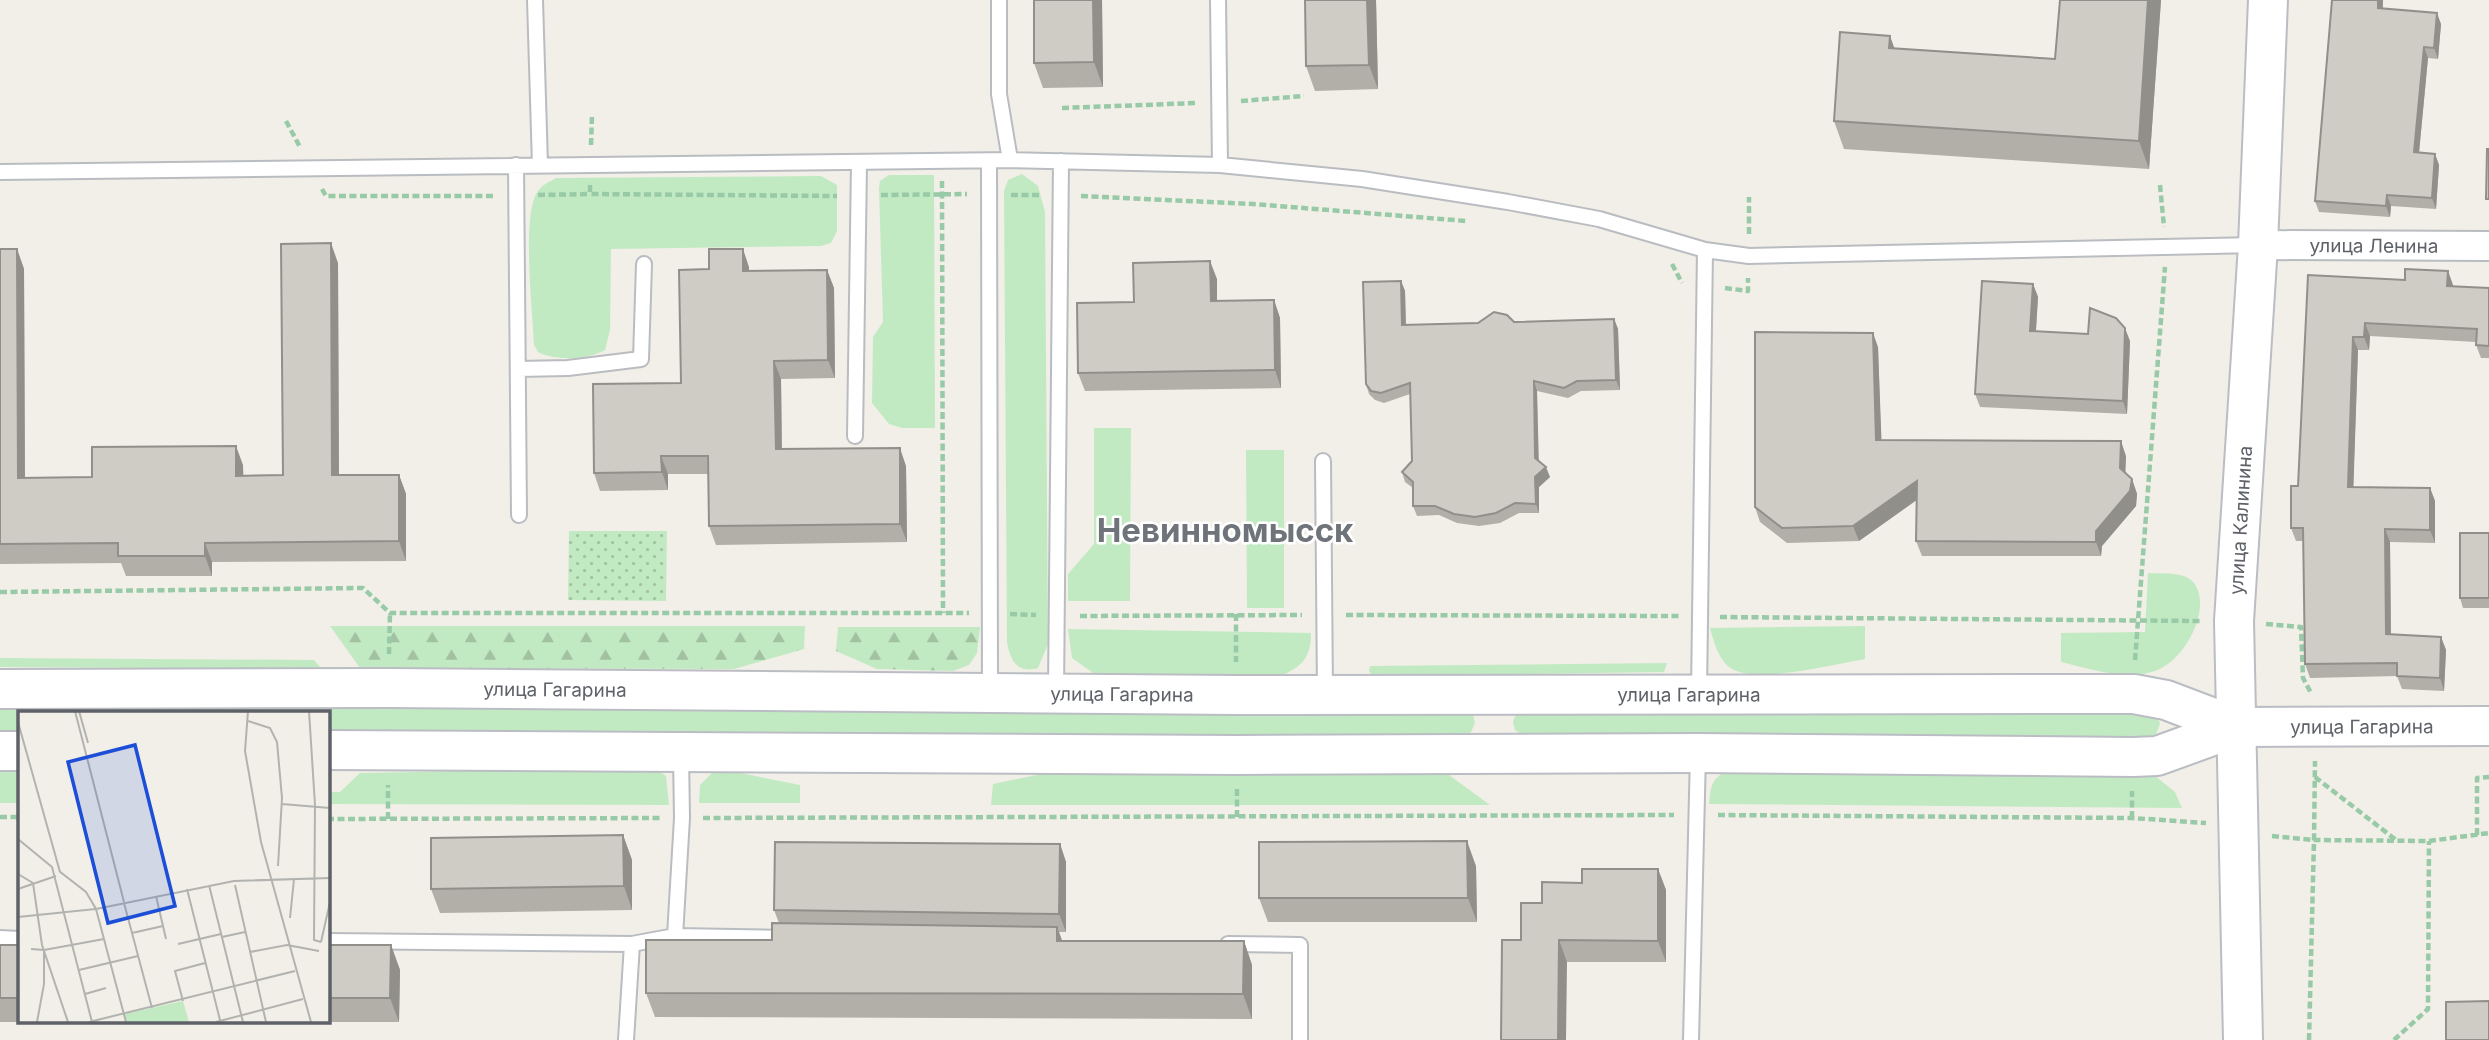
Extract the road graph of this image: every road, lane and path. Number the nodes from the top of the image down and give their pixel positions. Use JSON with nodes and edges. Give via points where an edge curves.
{"nodes":[{"id":1,"x":535,"y":0,"type":"edge"},
{"id":2,"x":999,"y":0,"type":"edge"},
{"id":3,"x":1217,"y":0,"type":"edge"},
{"id":4,"x":2268,"y":0,"type":"edge"},
{"id":5,"x":1304,"y":96,"type":"edge"},
{"id":6,"x":1219,"y":103,"type":"junction"},
{"id":7,"x":1062,"y":108,"type":"dead end"},
{"id":8,"x":592,"y":116,"type":"dead end"},
{"id":9,"x":1010,"y":160,"type":"junction"},
{"id":10,"x":1061,"y":161,"type":"junction"},
{"id":11,"x":942,"y":162,"type":"junction"},
{"id":12,"x":859,"y":163,"type":"junction"},
{"id":13,"x":989,"y":163,"type":"junction"},
{"id":14,"x":516,"y":165,"type":"junction"},
{"id":15,"x":540,"y":165,"type":"junction"},
{"id":16,"x":1220,"y":165,"type":"junction"},
{"id":17,"x":590,"y":166,"type":"junction"},
{"id":18,"x":0,"y":172,"type":"edge"},
{"id":19,"x":2160,"y":185,"type":"dead end"},
{"id":20,"x":943,"y":194,"type":"junction"},
{"id":21,"x":1061,"y":194,"type":"junction"},
{"id":22,"x":989,"y":195,"type":"junction"},
{"id":23,"x":859,"y":196,"type":"junction"},
{"id":24,"x":1479,"y":222,"type":"dead end"},
{"id":25,"x":2258,"y":245,"type":"junction"},
{"id":26,"x":2489,"y":246,"type":"edge"},
{"id":27,"x":2166,"y":248,"type":"junction"},
{"id":28,"x":1705,"y":250,"type":"junction"},
{"id":29,"x":1672,"y":262,"type":"dead end"},
{"id":30,"x":644,"y":264,"type":"dead end"},
{"id":31,"x":1703,"y":285,"type":"junction"},
{"id":32,"x":1748,"y":291,"type":"dead end"},
{"id":33,"x":518,"y":369,"type":"junction"},
{"id":34,"x":855,"y":436,"type":"dead end"},
{"id":35,"x":1323,"y":461,"type":"dead end"},
{"id":36,"x":519,"y":515,"type":"dead end"},
{"id":37,"x":0,"y":592,"type":"edge"},
{"id":38,"x":943,"y":613,"type":"junction"},
{"id":39,"x":990,"y":614,"type":"junction"},
{"id":40,"x":1324,"y":615,"type":"junction"},
{"id":41,"x":1056,"y":616,"type":"junction"},
{"id":42,"x":1698,"y":616,"type":"junction"},
{"id":43,"x":0,"y":689,"type":"edge"},
{"id":44,"x":990,"y":691,"type":"junction"},
{"id":45,"x":1056,"y":691,"type":"junction"},
{"id":46,"x":1699,"y":692,"type":"junction"},
{"id":47,"x":1494,"y":693,"type":"junction"},
{"id":48,"x":1325,"y":694,"type":"junction"},
{"id":49,"x":2489,"y":726,"type":"edge"},
{"id":50,"x":2237,"y":727,"type":"junction"},
{"id":51,"x":329,"y":750,"type":"edge"},
{"id":52,"x":0,"y":751,"type":"edge"},
{"id":53,"x":18,"y":751,"type":"edge"},
{"id":54,"x":681,"y":751,"type":"junction"},
{"id":55,"x":1698,"y":753,"type":"junction"},
{"id":56,"x":1497,"y":754,"type":"junction"},
{"id":57,"x":2315,"y":777,"type":"dead end"},
{"id":58,"x":2489,"y":777,"type":"edge"},
{"id":59,"x":0,"y":817,"type":"edge"},
{"id":60,"x":18,"y":817,"type":"edge"},
{"id":61,"x":1237,"y":817,"type":"dead end"},
{"id":62,"x":682,"y":818,"type":"junction"},
{"id":63,"x":329,"y":819,"type":"edge"},
{"id":64,"x":2489,"y":834,"type":"edge"},
{"id":65,"x":2477,"y":835,"type":"junction"},
{"id":66,"x":2396,"y":841,"type":"junction"},
{"id":67,"x":2429,"y":841,"type":"junction"},
{"id":68,"x":675,"y":936,"type":"junction"},
{"id":69,"x":0,"y":938,"type":"edge"},
{"id":70,"x":800,"y":938,"type":"edge"},
{"id":71,"x":18,"y":939,"type":"edge"},
{"id":72,"x":329,"y":942,"type":"edge"},
{"id":73,"x":632,"y":944,"type":"junction"},
{"id":74,"x":1216,"y":944,"type":"edge"},
{"id":75,"x":626,"y":1040,"type":"edge"},
{"id":76,"x":1300,"y":1040,"type":"edge"},
{"id":77,"x":1691,"y":1040,"type":"edge"},
{"id":78,"x":2243,"y":1040,"type":"edge"},
{"id":79,"x":2309,"y":1040,"type":"edge"},
{"id":80,"x":2395,"y":1040,"type":"edge"}],
"edges":[{"from":1,"to":15,"type":"lane"},
{"from":2,"to":9,"type":"lane","via":[[999,94]]},
{"from":3,"to":6,"type":"lane"},
{"from":4,"to":25,"type":"main road","name":"улица Калинина"},
{"from":5,"to":6,"type":"path"},
{"from":6,"to":7,"type":"path"},
{"from":6,"to":16,"type":"lane"},
{"from":8,"to":17,"type":"path"},
{"from":9,"to":10,"type":"lane"},
{"from":9,"to":13,"type":"lane"},
{"from":10,"to":16,"type":"lane"},
{"from":10,"to":21,"type":"lane"},
{"from":11,"to":12,"type":"lane"},
{"from":11,"to":13,"type":"lane"},
{"from":11,"to":20,"type":"path"},
{"from":12,"to":17,"type":"lane"},
{"from":12,"to":23,"type":"lane"},
{"from":13,"to":22,"type":"lane"},
{"from":14,"to":15,"type":"lane"},
{"from":14,"to":18,"type":"lane"},
{"from":14,"to":33,"type":"lane"},
{"from":15,"to":17,"type":"lane"},
{"from":16,"to":28,"type":"lane","via":[[1362,179],[1508,202],[1599,219]]},
{"from":17,"to":23,"type":"path","via":[[590,194]]},
{"from":19,"to":27,"type":"path"},
{"from":20,"to":22,"type":"path"},
{"from":20,"to":23,"type":"path"},
{"from":20,"to":38,"type":"path"},
{"from":21,"to":22,"type":"path"},
{"from":21,"to":24,"type":"path"},
{"from":21,"to":41,"type":"lane"},
{"from":22,"to":39,"type":"lane"},
{"from":23,"to":34,"type":"lane"},
{"from":25,"to":26,"type":"street","name":"улица Ленина"},
{"from":25,"to":27,"type":"lane"},
{"from":25,"to":50,"type":"main road","name":"улица Калинина","via":[[2234,621]]},
{"from":27,"to":28,"type":"lane","via":[[1749,256]]},
{"from":27,"to":42,"type":"path","via":[[2135,622]]},
{"from":28,"to":31,"type":"lane"},
{"from":29,"to":31,"type":"path","via":[[1680,283]]},
{"from":30,"to":33,"type":"lane","via":[[641,359]]},
{"from":31,"to":32,"type":"path"},
{"from":31,"to":42,"type":"lane"},
{"from":33,"to":36,"type":"lane"},
{"from":35,"to":40,"type":"lane"},
{"from":37,"to":38,"type":"path","via":[[363,588],[390,613]]},
{"from":38,"to":39,"type":"path"},
{"from":39,"to":41,"type":"path"},
{"from":39,"to":44,"type":"lane"},
{"from":40,"to":41,"type":"path"},
{"from":40,"to":42,"type":"path"},
{"from":40,"to":48,"type":"lane"},
{"from":41,"to":45,"type":"lane"},
{"from":42,"to":46,"type":"lane"},
{"from":43,"to":44,"type":"main road","name":"улица Гагарина"},
{"from":44,"to":45,"type":"main road","name":"улица Гагарина"},
{"from":45,"to":48,"type":"main road","name":"улица Гагарина"},
{"from":46,"to":47,"type":"main road","name":"улица Гагарина"},
{"from":46,"to":50,"type":"main road","name":"улица Гагарина","via":[[2134,694],[2166,700]]},
{"from":47,"to":48,"type":"main road","name":"улица Гагарина"},
{"from":47,"to":56,"type":"main road"},
{"from":49,"to":50,"type":"main road","name":"улица Гагарина"},
{"from":50,"to":55,"type":"main road","name":"улица Гагарина","via":[[2157,756]]},
{"from":50,"to":78,"type":"main road","name":"улица Калинина"},
{"from":51,"to":54,"type":"main road","name":"улица Гагарина"},
{"from":52,"to":53,"type":"main road"},
{"from":54,"to":56,"type":"main road","name":"улица Гагарина"},
{"from":54,"to":62,"type":"lane"},
{"from":55,"to":56,"type":"main road","name":"улица Гагарина"},
{"from":55,"to":77,"type":"lane"},
{"from":57,"to":66,"type":"path"},
{"from":58,"to":65,"type":"path","via":[[2477,778]]},
{"from":59,"to":60,"type":"path"},
{"from":61,"to":62,"type":"path"},
{"from":62,"to":63,"type":"path"},
{"from":62,"to":68,"type":"lane"},
{"from":64,"to":65,"type":"path"},
{"from":65,"to":67,"type":"path"},
{"from":66,"to":67,"type":"path"},
{"from":66,"to":79,"type":"path","via":[[2314,840]]},
{"from":67,"to":80,"type":"path","via":[[2428,1009]]},
{"from":68,"to":70,"type":"lane"},
{"from":68,"to":73,"type":"lane"},
{"from":69,"to":71,"type":"lane"},
{"from":72,"to":73,"type":"lane"},
{"from":73,"to":75,"type":"lane"},
{"from":74,"to":76,"type":"lane","via":[[1300,945]]}]}
